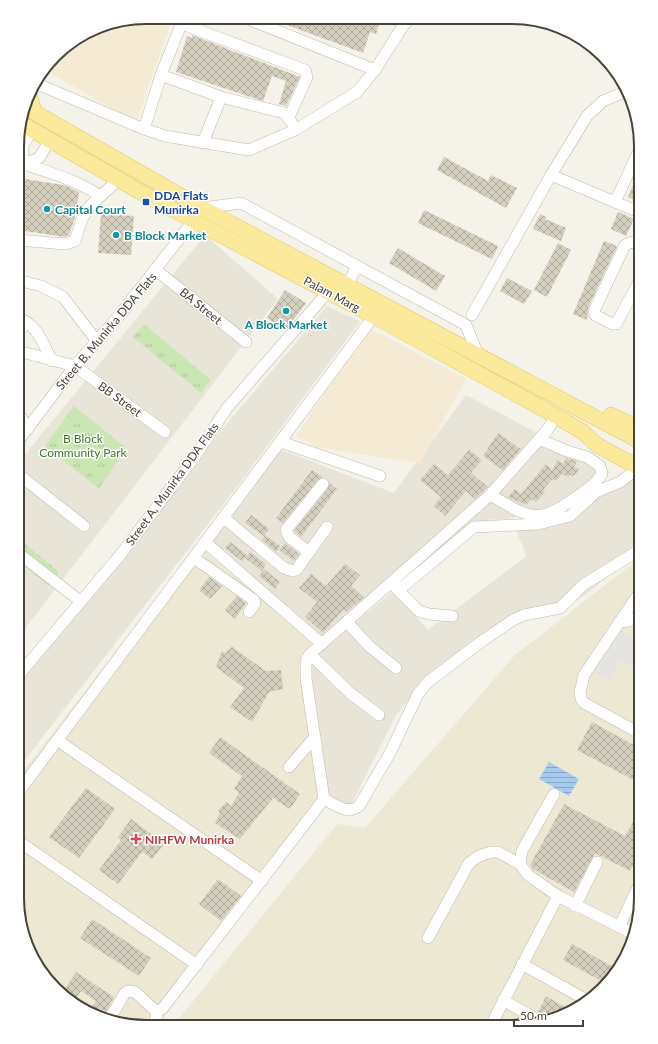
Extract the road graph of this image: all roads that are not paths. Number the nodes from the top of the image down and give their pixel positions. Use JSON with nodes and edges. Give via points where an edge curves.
{"nodes":[{"id":1,"x":181,"y":24,"type":"edge"},
{"id":2,"x":193,"y":24,"type":"edge"},
{"id":3,"x":260,"y":24,"type":"edge"},
{"id":4,"x":404,"y":24,"type":"edge"},
{"id":5,"x":374,"y":70,"type":"junction"},
{"id":6,"x":161,"y":75,"type":"junction"},
{"id":7,"x":40,"y":85,"type":"edge"},
{"id":8,"x":622,"y":93,"type":"edge"},
{"id":9,"x":221,"y":97,"type":"junction"},
{"id":10,"x":29,"y":109,"type":"edge"},
{"id":11,"x":289,"y":117,"type":"junction"},
{"id":12,"x":26,"y":127,"type":"edge"},
{"id":13,"x":144,"y":129,"type":"junction"},
{"id":14,"x":295,"y":130,"type":"junction"},
{"id":15,"x":50,"y":140,"type":"junction"},
{"id":16,"x":203,"y":143,"type":"junction"},
{"id":17,"x":634,"y":161,"type":"edge"},
{"id":18,"x":24,"y":164,"type":"joint"},
{"id":19,"x":551,"y":175,"type":"junction"},
{"id":20,"x":119,"y":179,"type":"junction"},
{"id":21,"x":100,"y":196,"type":"junction"},
{"id":22,"x":615,"y":202,"type":"junction"},
{"id":23,"x":634,"y":210,"type":"edge"},
{"id":24,"x":198,"y":214,"type":"junction"},
{"id":25,"x":24,"y":241,"type":"edge"},
{"id":26,"x":634,"y":243,"type":"edge"},
{"id":27,"x":357,"y":266,"type":"junction"},
{"id":28,"x":156,"y":270,"type":"junction"},
{"id":29,"x":24,"y":282,"type":"edge"},
{"id":30,"x":347,"y":286,"type":"junction"},
{"id":31,"x":634,"y":291,"type":"edge"},
{"id":32,"x":328,"y":292,"type":"junction"},
{"id":33,"x":472,"y":315,"type":"dead end"},
{"id":34,"x":374,"y":316,"type":"junction"},
{"id":35,"x":24,"y":321,"type":"edge"},
{"id":36,"x":96,"y":340,"type":"junction"},
{"id":37,"x":246,"y":342,"type":"dead end"},
{"id":38,"x":24,"y":354,"type":"edge"},
{"id":39,"x":478,"y":356,"type":"junction"},
{"id":40,"x":52,"y":361,"type":"junction"},
{"id":41,"x":75,"y":366,"type":"junction"},
{"id":42,"x":589,"y":414,"type":"junction"},
{"id":43,"x":556,"y":416,"type":"junction"},
{"id":44,"x":24,"y":422,"type":"edge"},
{"id":45,"x":634,"y":426,"type":"edge"},
{"id":46,"x":28,"y":429,"type":"junction"},
{"id":47,"x":165,"y":432,"type":"dead end"},
{"id":48,"x":24,"y":434,"type":"edge"},
{"id":49,"x":634,"y":438,"type":"edge"},
{"id":50,"x":539,"y":439,"type":"junction"},
{"id":51,"x":280,"y":442,"type":"junction"},
{"id":52,"x":634,"y":463,"type":"edge"},
{"id":53,"x":634,"y":471,"type":"edge"},
{"id":54,"x":380,"y":476,"type":"dead end"},
{"id":55,"x":24,"y":479,"type":"edge"},
{"id":56,"x":323,"y":484,"type":"dead end"},
{"id":57,"x":490,"y":495,"type":"junction"},
{"id":58,"x":224,"y":518,"type":"junction"},
{"id":59,"x":84,"y":526,"type":"dead end"},
{"id":60,"x":328,"y":527,"type":"dead end"},
{"id":61,"x":205,"y":542,"type":"junction"},
{"id":62,"x":309,"y":552,"type":"junction"},
{"id":63,"x":634,"y":553,"type":"edge"},
{"id":64,"x":24,"y":557,"type":"edge"},
{"id":65,"x":194,"y":558,"type":"junction"},
{"id":66,"x":395,"y":586,"type":"junction"},
{"id":67,"x":634,"y":600,"type":"edge"},
{"id":68,"x":80,"y":601,"type":"junction"},
{"id":69,"x":249,"y":612,"type":"dead end"},
{"id":70,"x":452,"y":616,"type":"dead end"},
{"id":71,"x":634,"y":619,"type":"edge"},
{"id":72,"x":347,"y":622,"type":"junction"},
{"id":73,"x":619,"y":622,"type":"junction"},
{"id":74,"x":322,"y":644,"type":"junction"},
{"id":75,"x":310,"y":654,"type":"junction"},
{"id":76,"x":396,"y":668,"type":"dead end"},
{"id":77,"x":24,"y":669,"type":"edge"},
{"id":78,"x":379,"y":715,"type":"dead end"},
{"id":79,"x":634,"y":730,"type":"edge"},
{"id":80,"x":315,"y":737,"type":"junction"},
{"id":81,"x":58,"y":740,"type":"junction"},
{"id":82,"x":289,"y":767,"type":"dead end"},
{"id":83,"x":24,"y":785,"type":"edge"},
{"id":84,"x":554,"y":794,"type":"dead end"},
{"id":85,"x":324,"y":799,"type":"junction"},
{"id":86,"x":24,"y":845,"type":"edge"},
{"id":87,"x":597,"y":862,"type":"dead end"},
{"id":88,"x":520,"y":864,"type":"junction"},
{"id":89,"x":262,"y":881,"type":"junction"},
{"id":90,"x":558,"y":896,"type":"junction"},
{"id":91,"x":634,"y":896,"type":"edge"},
{"id":92,"x":575,"y":906,"type":"junction"},
{"id":93,"x":619,"y":927,"type":"junction"},
{"id":94,"x":629,"y":932,"type":"edge"},
{"id":95,"x":428,"y":938,"type":"dead end"},
{"id":96,"x":522,"y":964,"type":"junction"},
{"id":97,"x":197,"y":965,"type":"junction"},
{"id":98,"x":582,"y":998,"type":"edge"},
{"id":99,"x":503,"y":1000,"type":"junction"},
{"id":100,"x":157,"y":1012,"type":"junction"},
{"id":101,"x":112,"y":1015,"type":"edge"},
{"id":102,"x":535,"y":1018,"type":"edge"},
{"id":103,"x":155,"y":1020,"type":"edge"},
{"id":104,"x":493,"y":1020,"type":"edge"}],
"edges":[{"from":1,"to":6,"type":"street"},
{"from":2,"to":11,"type":"street","via":[[305,70],[308,76]]},
{"from":3,"to":5,"type":"street"},
{"from":4,"to":5,"type":"street"},
{"from":5,"to":14,"type":"street","via":[[363,85],[348,98]]},
{"from":6,"to":9,"type":"street"},
{"from":6,"to":13,"type":"street"},
{"from":7,"to":13,"type":"street"},
{"from":8,"to":19,"type":"street","via":[[603,101],[591,110]]},
{"from":9,"to":11,"type":"street","via":[[284,113]]},
{"from":9,"to":16,"type":"street"},
{"from":10,"to":24,"type":"main road","name":"Palam Marg"},
{"from":11,"to":14,"type":"street"},
{"from":12,"to":15,"type":"main road","name":"Palam Marg"},
{"from":13,"to":16,"type":"street"},
{"from":14,"to":16,"type":"street","via":[[249,150]]},
{"from":15,"to":18,"type":"street","via":[[39,158]]},
{"from":15,"to":20,"type":"main road","name":"Palam Marg"},
{"from":17,"to":22,"type":"street"},
{"from":18,"to":21,"type":"street","via":[[72,180]]},
{"from":19,"to":22,"type":"street"},
{"from":19,"to":33,"type":"street"},
{"from":20,"to":21,"type":"street"},
{"from":20,"to":24,"type":"main road","name":"Palam Marg"},
{"from":21,"to":25,"type":"street","via":[[85,213],[75,241],[65,244]]},
{"from":22,"to":23,"type":"street"},
{"from":24,"to":27,"type":"street","via":[[241,203]]},
{"from":24,"to":28,"type":"street","name":"Street B, Munirka DDA Flats"},
{"from":24,"to":30,"type":"main road","name":"Palam Marg"},
{"from":24,"to":32,"type":"main road","name":"Palam Marg"},
{"from":26,"to":31,"type":"street","via":[[630,242],[625,245],[594,311],[595,316],[616,324]]},
{"from":27,"to":30,"type":"street"},
{"from":27,"to":39,"type":"street","via":[[466,324]]},
{"from":28,"to":36,"type":"street","name":"Street B, Munirka DDA Flats"},
{"from":28,"to":37,"type":"street","name":"BA Street"},
{"from":29,"to":36,"type":"street","via":[[41,286],[63,297]]},
{"from":30,"to":39,"type":"main road","name":"Palam Marg"},
{"from":32,"to":34,"type":"main road","name":"Palam Marg"},
{"from":32,"to":68,"type":"street","name":"Street A, Munirka DDA Flats","via":[[227,408],[187,467],[121,554]]},
{"from":34,"to":43,"type":"main road","name":"Palam Marg"},
{"from":34,"to":51,"type":"street"},
{"from":35,"to":40,"type":"street","via":[[38,333]]},
{"from":36,"to":41,"type":"street","name":"Street B, Munirka DDA Flats"},
{"from":38,"to":40,"type":"street"},
{"from":39,"to":42,"type":"main road","name":"Palam Marg"},
{"from":40,"to":41,"type":"street"},
{"from":41,"to":46,"type":"street","name":"Street B, Munirka DDA Flats"},
{"from":41,"to":47,"type":"street","name":"BB Street"},
{"from":42,"to":45,"type":"main road","name":"Palam Marg","via":[[613,415]]},
{"from":42,"to":49,"type":"main road"},
{"from":43,"to":50,"type":"street"},
{"from":43,"to":52,"type":"main road","name":"Palam Marg","via":[[583,432],[597,445]]},
{"from":44,"to":46,"type":"street"},
{"from":46,"to":48,"type":"street","name":"Street B, Munirka DDA Flats"},
{"from":50,"to":57,"type":"street"},
{"from":50,"to":57,"type":"street","via":[[587,457],[600,466],[602,474],[595,484],[557,512],[539,516],[525,514]]},
{"from":51,"to":54,"type":"street"},
{"from":51,"to":58,"type":"street"},
{"from":53,"to":66,"type":"street","via":[[620,482],[596,492],[570,516],[538,524],[474,527]]},
{"from":55,"to":59,"type":"street"},
{"from":56,"to":62,"type":"street","via":[[286,530],[289,537]]},
{"from":57,"to":66,"type":"street"},
{"from":58,"to":61,"type":"street"},
{"from":58,"to":62,"type":"street","via":[[288,570],[297,569]]},
{"from":60,"to":62,"type":"street"},
{"from":61,"to":65,"type":"street"},
{"from":61,"to":74,"type":"street"},
{"from":63,"to":85,"type":"street","via":[[583,586],[560,608],[524,615],[513,620],[428,682],[418,694],[390,753],[359,806],[354,810],[348,810]]},
{"from":64,"to":68,"type":"street"},
{"from":65,"to":69,"type":"street","via":[[254,600],[255,603]]},
{"from":65,"to":81,"type":"street"},
{"from":66,"to":70,"type":"street","via":[[423,613]]},
{"from":66,"to":72,"type":"street"},
{"from":67,"to":73,"type":"street"},
{"from":68,"to":77,"type":"street","name":"Street A, Munirka DDA Flats"},
{"from":71,"to":73,"type":"street"},
{"from":72,"to":74,"type":"street"},
{"from":72,"to":76,"type":"street","via":[[369,646]]},
{"from":73,"to":79,"type":"street","via":[[584,675],[580,684],[580,699]]},
{"from":74,"to":75,"type":"street"},
{"from":75,"to":78,"type":"street","via":[[350,693]]},
{"from":75,"to":80,"type":"street","via":[[306,660],[306,678]]},
{"from":80,"to":82,"type":"street"},
{"from":80,"to":85,"type":"street"},
{"from":81,"to":83,"type":"street"},
{"from":81,"to":89,"type":"street"},
{"from":84,"to":88,"type":"street","via":[[522,850]]},
{"from":85,"to":89,"type":"street"},
{"from":86,"to":97,"type":"street"},
{"from":87,"to":92,"type":"street"},
{"from":88,"to":90,"type":"street","via":[[528,875]]},
{"from":88,"to":95,"type":"street","via":[[498,852],[479,856],[469,863]]},
{"from":89,"to":97,"type":"street"},
{"from":90,"to":92,"type":"street"},
{"from":90,"to":96,"type":"street"},
{"from":91,"to":93,"type":"street"},
{"from":92,"to":93,"type":"street"},
{"from":93,"to":94,"type":"street"},
{"from":96,"to":98,"type":"street"},
{"from":96,"to":99,"type":"street"},
{"from":97,"to":100,"type":"street","via":[[164,1008]]},
{"from":99,"to":102,"type":"street"},
{"from":99,"to":104,"type":"street"},
{"from":100,"to":101,"type":"street","via":[[135,992],[128,991]]},
{"from":100,"to":103,"type":"street"}]}
